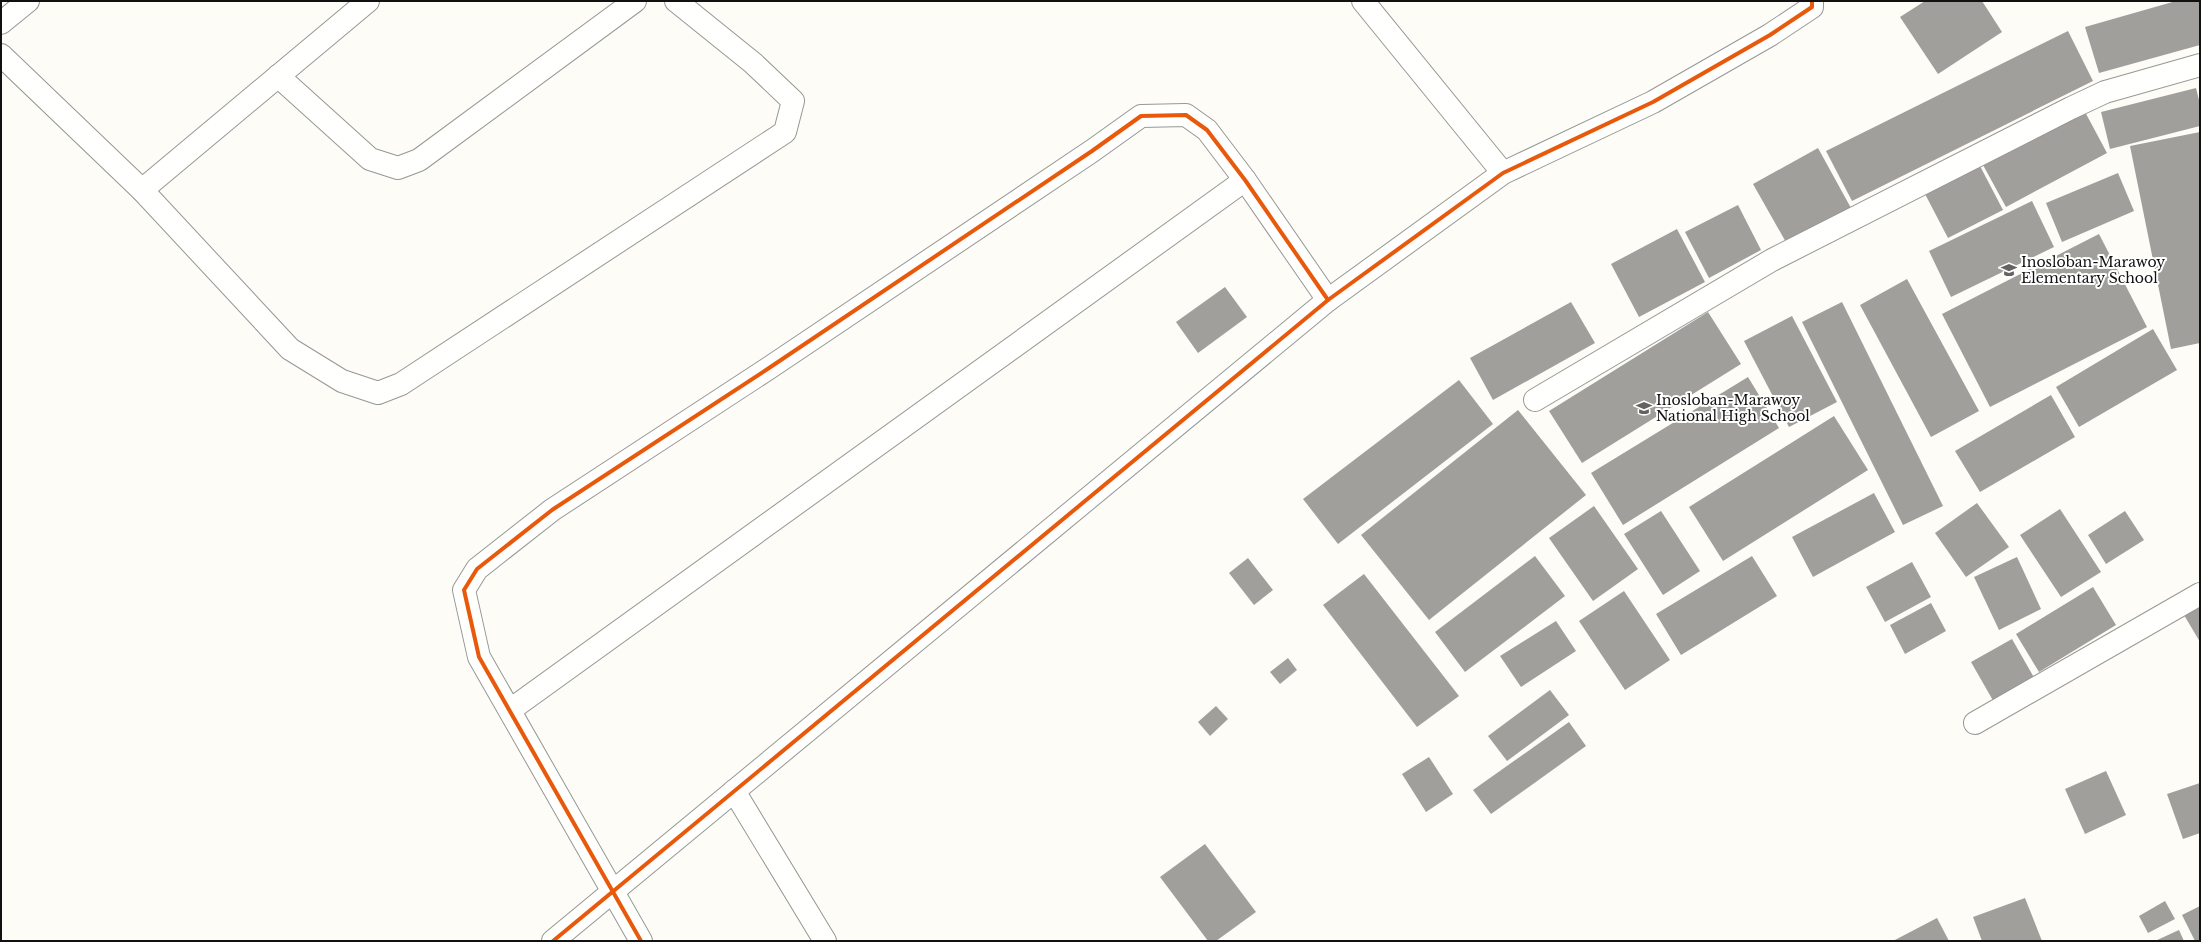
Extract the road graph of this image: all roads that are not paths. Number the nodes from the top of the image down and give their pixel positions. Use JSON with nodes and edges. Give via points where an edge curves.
{"nodes":[{"id":1,"x":28,"y":1,"type":"edge"},
{"id":2,"x":368,"y":1,"type":"edge"},
{"id":3,"x":635,"y":1,"type":"edge"},
{"id":4,"x":676,"y":1,"type":"edge"},
{"id":5,"x":1364,"y":1,"type":"edge"},
{"id":6,"x":1812,"y":1,"type":"edge"},
{"id":7,"x":1,"y":23,"type":"edge"},
{"id":8,"x":1,"y":55,"type":"edge"},
{"id":9,"x":2200,"y":64,"type":"edge"},
{"id":10,"x":278,"y":76,"type":"junction"},
{"id":11,"x":1503,"y":173,"type":"junction"},
{"id":12,"x":1245,"y":180,"type":"junction"},
{"id":13,"x":142,"y":190,"type":"junction"},
{"id":14,"x":1328,"y":300,"type":"junction"},
{"id":15,"x":1535,"y":400,"type":"dead end"},
{"id":16,"x":2200,"y":594,"type":"edge"},
{"id":17,"x":510,"y":710,"type":"junction"},
{"id":18,"x":1975,"y":723,"type":"dead end"},
{"id":19,"x":734,"y":791,"type":"junction"},
{"id":20,"x":614,"y":891,"type":"junction"},
{"id":21,"x":553,"y":941,"type":"edge"},
{"id":22,"x":642,"y":941,"type":"edge"},
{"id":23,"x":825,"y":941,"type":"edge"}],
"edges":[{"from":1,"to":7,"type":"street"},
{"from":2,"to":10,"type":"street"},
{"from":3,"to":10,"type":"street","via":[[419,160],[398,168],[370,159]]},
{"from":4,"to":13,"type":"street","via":[[753,63],[793,101],[785,132],[402,384],[378,393],[342,382],[290,349]]},
{"from":5,"to":11,"type":"street"},
{"from":6,"to":11,"type":"street","via":[[1812,7],[1770,35],[1653,102]]},
{"from":8,"to":13,"type":"street"},
{"from":9,"to":15,"type":"street","via":[[2105,92],[2071,108],[1772,260]]},
{"from":10,"to":13,"type":"street"},
{"from":11,"to":14,"type":"street"},
{"from":12,"to":14,"type":"street"},
{"from":12,"to":17,"type":"street"},
{"from":12,"to":17,"type":"street","via":[[1207,130],[1186,115],[1141,116],[776,363],[552,510],[477,569],[464,590],[479,657]]},
{"from":14,"to":19,"type":"street"},
{"from":16,"to":18,"type":"street"},
{"from":17,"to":20,"type":"street"},
{"from":19,"to":20,"type":"street"},
{"from":19,"to":23,"type":"street"},
{"from":20,"to":21,"type":"street"},
{"from":20,"to":22,"type":"street"}]}
